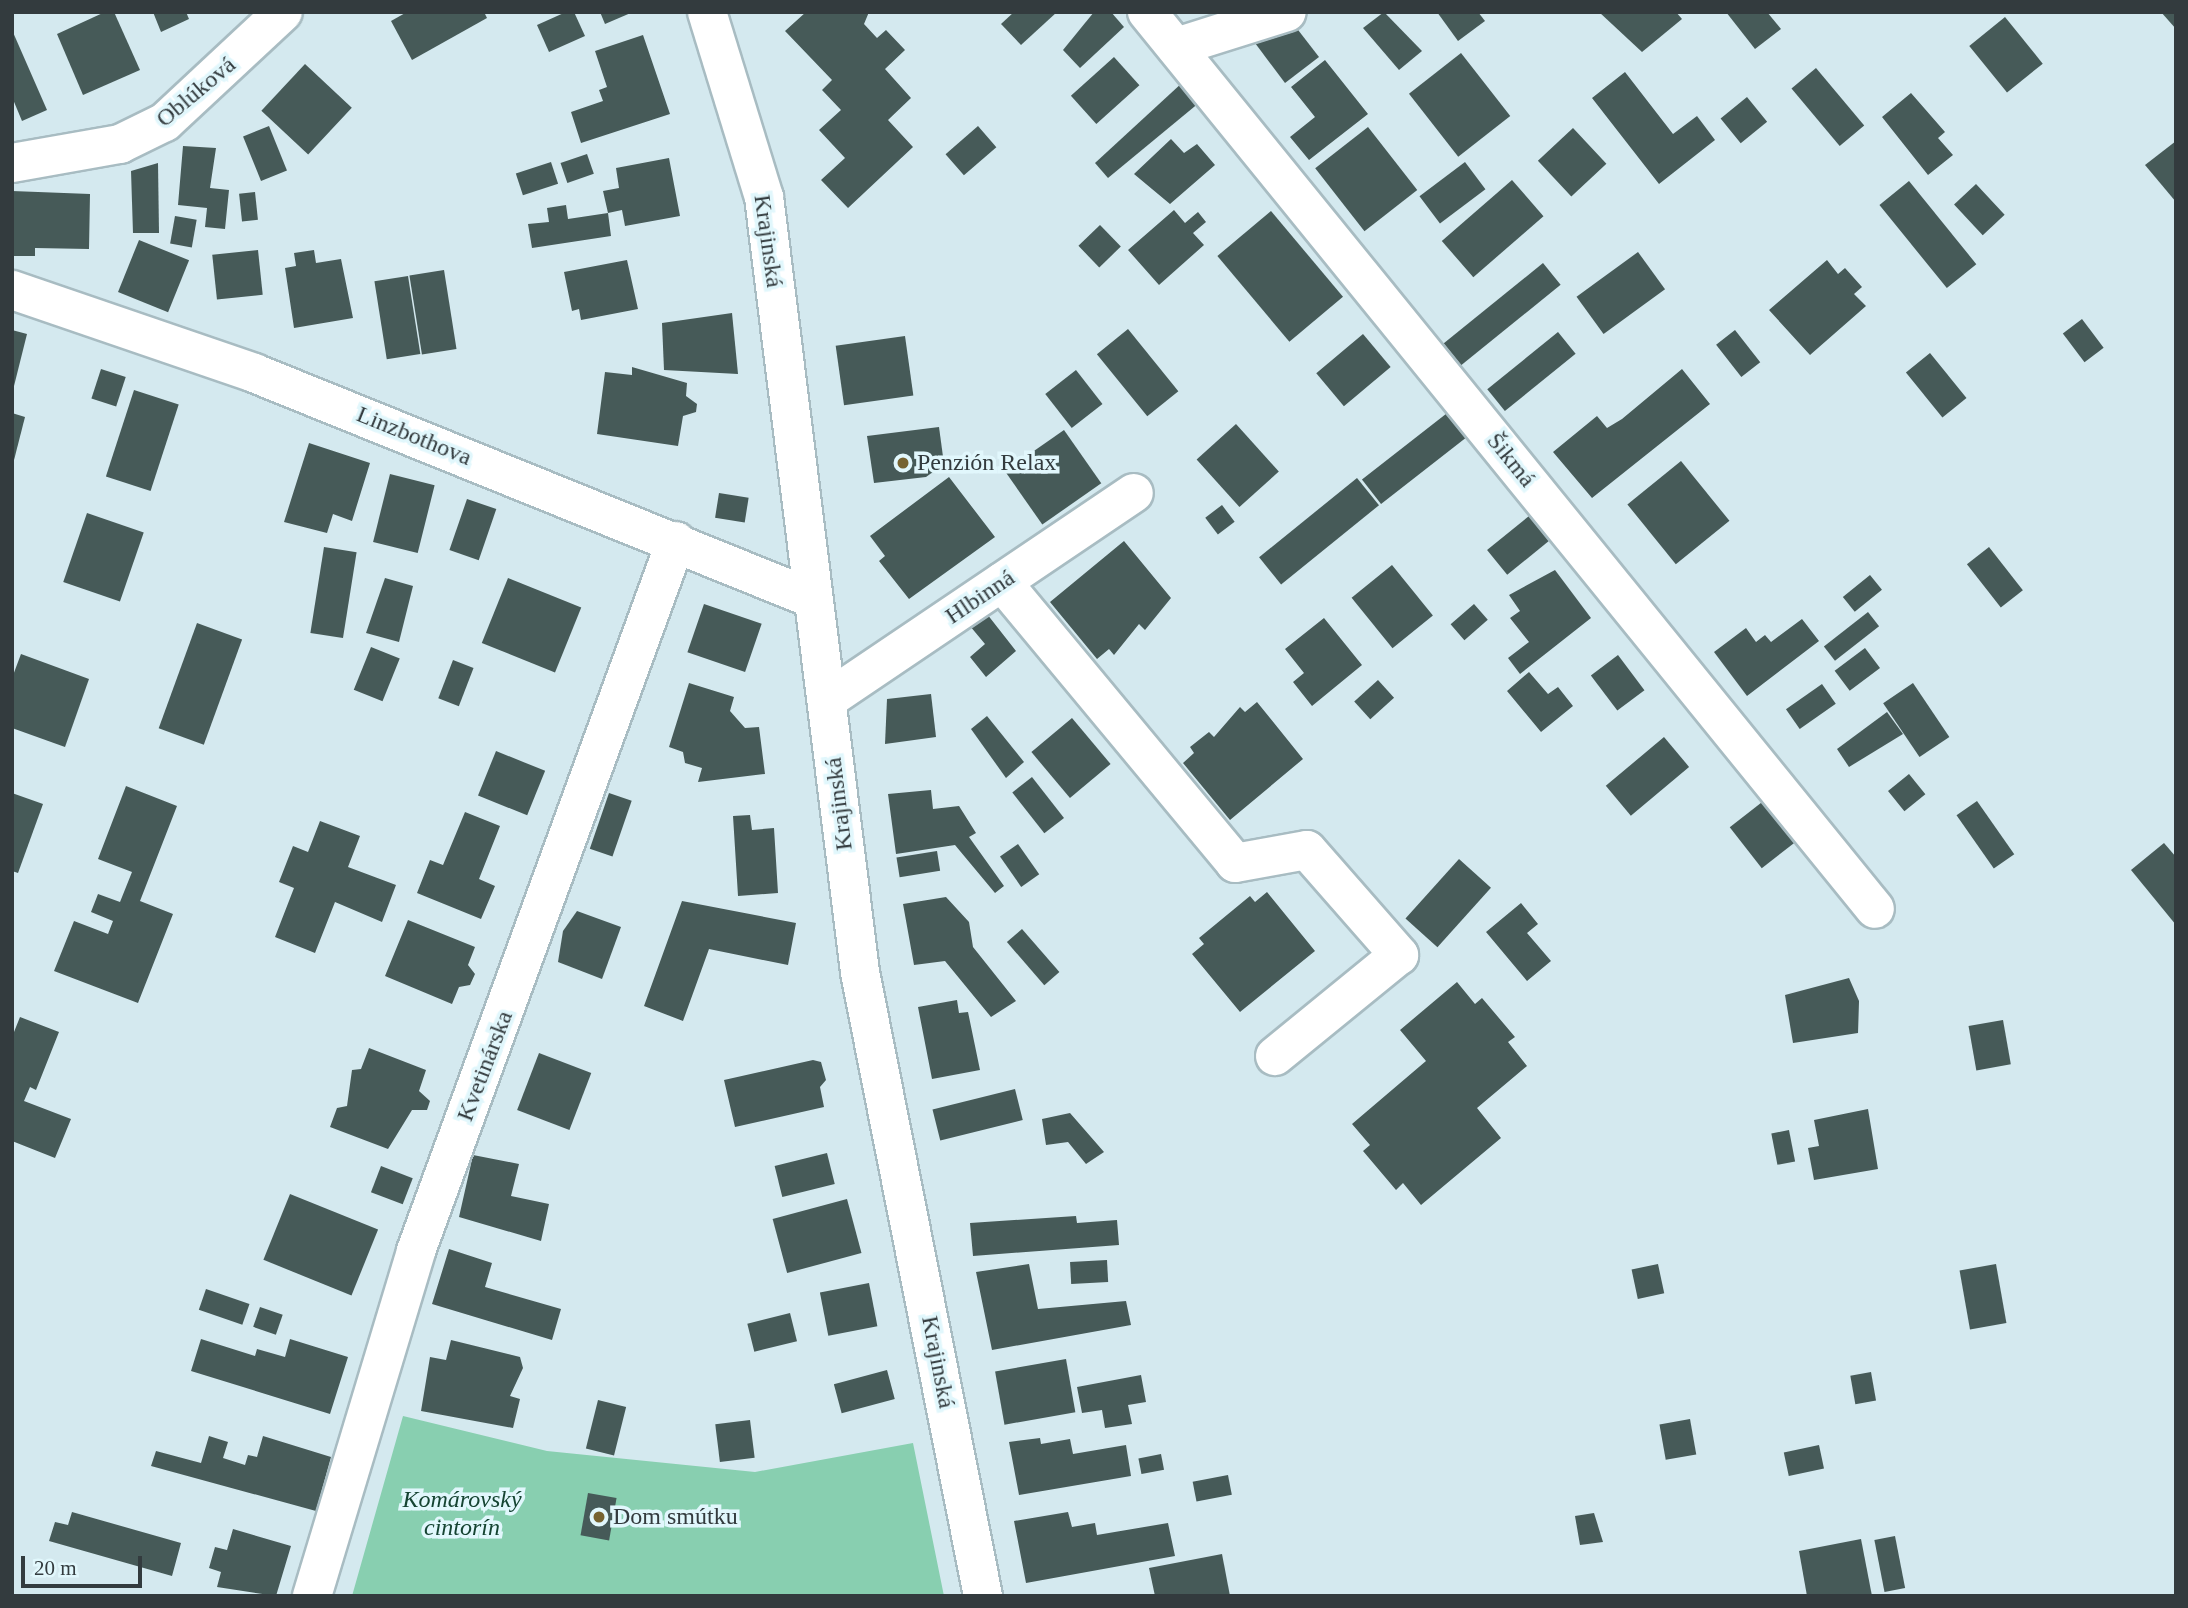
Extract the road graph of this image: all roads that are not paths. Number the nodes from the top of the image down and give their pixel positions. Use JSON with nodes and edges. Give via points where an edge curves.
{"nodes":[{"id":1,"x":283,"y":12,"type":"edge"},
{"id":2,"x":707,"y":12,"type":"edge"},
{"id":3,"x":1147,"y":12,"type":"edge"},
{"id":4,"x":1287,"y":12,"type":"edge"},
{"id":5,"x":1176,"y":47,"type":"junction"},
{"id":6,"x":12,"y":163,"type":"edge"},
{"id":7,"x":12,"y":290,"type":"edge"},
{"id":8,"x":1134,"y":494,"type":"dead end"},
{"id":9,"x":676,"y":541,"type":"junction"},
{"id":10,"x":1002,"y":582,"type":"junction"},
{"id":11,"x":811,"y":598,"type":"junction"},
{"id":12,"x":827,"y":700,"type":"junction"},
{"id":13,"x":1875,"y":909,"type":"dead end"},
{"id":14,"x":1275,"y":1056,"type":"dead end"},
{"id":15,"x":312,"y":1596,"type":"edge"},
{"id":16,"x":984,"y":1596,"type":"edge"}],
"edges":[{"from":1,"to":6,"type":"street","name":"Oblúková","via":[[165,122],[120,144]]},
{"from":2,"to":11,"type":"street","name":"Krajinská","via":[[764,198]]},
{"from":3,"to":5,"type":"street","name":"Šikmá"},
{"from":4,"to":5,"type":"street"},
{"from":5,"to":13,"type":"street","name":"Šikmá"},
{"from":7,"to":9,"type":"street","name":"Linzbothova","via":[[159,337]]},
{"from":8,"to":10,"type":"street","name":"Hlbinná"},
{"from":9,"to":11,"type":"street","name":"Linzbothova"},
{"from":9,"to":15,"type":"street","name":"Kvetinárska","via":[[416,1251]]},
{"from":10,"to":12,"type":"street","name":"Hlbinná"},
{"from":10,"to":14,"type":"street","via":[[1235,863],[1307,850],[1399,955]]},
{"from":11,"to":12,"type":"street","name":"Krajinská"},
{"from":12,"to":16,"type":"street","name":"Krajinská","via":[[860,972]]}]}
